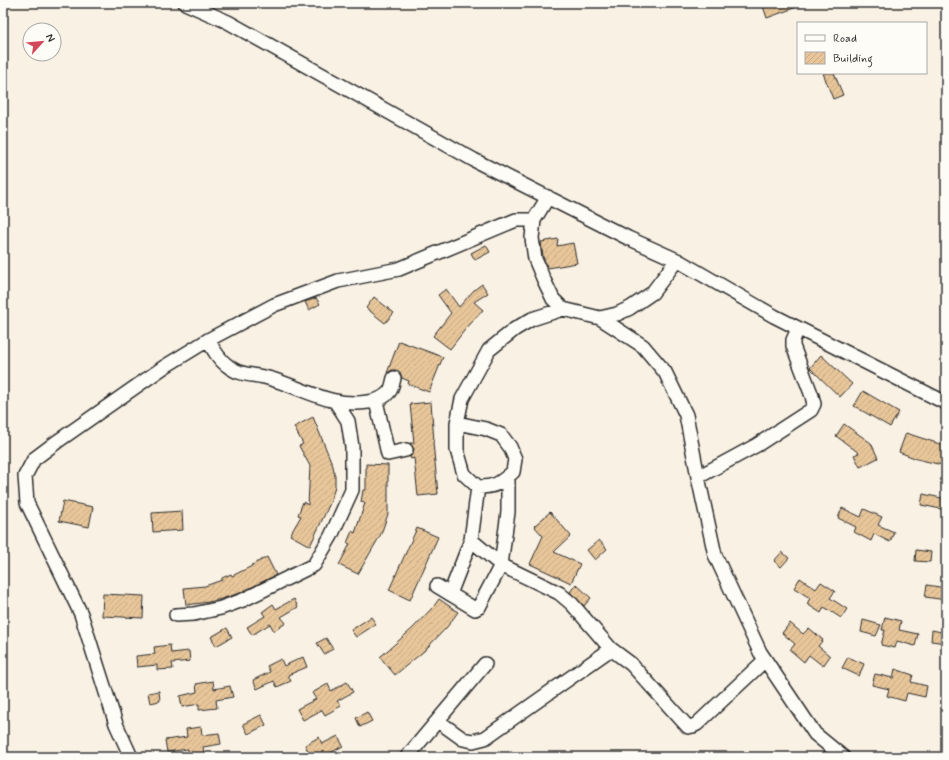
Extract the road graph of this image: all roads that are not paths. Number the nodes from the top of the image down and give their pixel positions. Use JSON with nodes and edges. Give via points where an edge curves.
{"nodes":[{"id":1,"x":185,"y":3,"type":"edge"},
{"id":2,"x":548,"y":197,"type":"junction"},
{"id":3,"x":534,"y":220,"type":"junction"},
{"id":4,"x":677,"y":260,"type":"junction"},
{"id":5,"x":563,"y":309,"type":"junction"},
{"id":6,"x":600,"y":318,"type":"junction"},
{"id":7,"x":798,"y":328,"type":"junction"},
{"id":8,"x":208,"y":340,"type":"junction"},
{"id":9,"x":394,"y":378,"type":"dead end"},
{"id":10,"x":334,"y":401,"type":"junction"},
{"id":11,"x":376,"y":401,"type":"junction"},
{"id":12,"x":946,"y":403,"type":"edge"},
{"id":13,"x":457,"y":424,"type":"junction"},
{"id":14,"x":406,"y":450,"type":"dead end"},
{"id":15,"x":508,"y":476,"type":"junction"},
{"id":16,"x":698,"y":477,"type":"junction"},
{"id":17,"x":478,"y":487,"type":"junction"},
{"id":18,"x":471,"y":540,"type":"junction"},
{"id":19,"x":501,"y":565,"type":"junction"},
{"id":20,"x":438,"y":586,"type":"dead end"},
{"id":21,"x":450,"y":594,"type":"junction"},
{"id":22,"x":176,"y":615,"type":"dead end"},
{"id":23,"x":611,"y":648,"type":"junction"},
{"id":24,"x":765,"y":660,"type":"junction"},
{"id":25,"x":485,"y":664,"type":"dead end"},
{"id":26,"x":438,"y":721,"type":"junction"},
{"id":27,"x":131,"y":757,"type":"edge"},
{"id":28,"x":407,"y":757,"type":"edge"},
{"id":29,"x":843,"y":757,"type":"edge"}],
"edges":[{"from":1,"to":2,"type":"street","via":[[228,22],[474,160]]},
{"from":2,"to":3,"type":"street"},
{"from":2,"to":4,"type":"street"},
{"from":3,"to":5,"type":"street","via":[[532,238],[535,259],[554,299]]},
{"from":3,"to":8,"type":"street","via":[[516,220],[399,269],[338,281],[274,305]]},
{"from":4,"to":6,"type":"street","via":[[652,292],[630,308]]},
{"from":4,"to":7,"type":"street"},
{"from":5,"to":6,"type":"street"},
{"from":5,"to":13,"type":"street","via":[[532,319],[489,350],[462,398]]},
{"from":6,"to":16,"type":"street","via":[[643,346],[665,372],[686,415]]},
{"from":7,"to":12,"type":"street"},
{"from":7,"to":16,"type":"street","via":[[793,346],[812,396],[814,404],[811,410],[757,445]]},
{"from":8,"to":10,"type":"street","via":[[228,367],[242,374],[268,378]]},
{"from":8,"to":27,"type":"street","via":[[164,367],[46,450],[34,459],[25,476],[27,503],[81,614],[116,724]]},
{"from":9,"to":11,"type":"street","via":[[390,392]]},
{"from":10,"to":11,"type":"street","via":[[355,404]]},
{"from":10,"to":22,"type":"street","via":[[348,421],[352,448],[352,490],[314,566],[221,608]]},
{"from":11,"to":14,"type":"street","via":[[388,454]]},
{"from":13,"to":15,"type":"street","via":[[486,429],[501,435],[510,447],[514,459],[513,472]]},
{"from":13,"to":17,"type":"street","via":[[457,450],[464,474]]},
{"from":15,"to":17,"type":"street","via":[[490,487]]},
{"from":15,"to":19,"type":"street","via":[[508,512]]},
{"from":16,"to":24,"type":"street","via":[[715,555]]},
{"from":17,"to":18,"type":"street"},
{"from":18,"to":19,"type":"street"},
{"from":18,"to":21,"type":"street"},
{"from":19,"to":21,"type":"street","via":[[477,609]]},
{"from":19,"to":23,"type":"street","via":[[559,593]]},
{"from":20,"to":21,"type":"street"},
{"from":23,"to":24,"type":"street","via":[[631,664],[688,727],[697,724]]},
{"from":23,"to":26,"type":"street","via":[[485,738],[473,741],[463,739]]},
{"from":24,"to":29,"type":"street","via":[[815,734]]},
{"from":25,"to":26,"type":"street"},
{"from":26,"to":28,"type":"street"}]}
